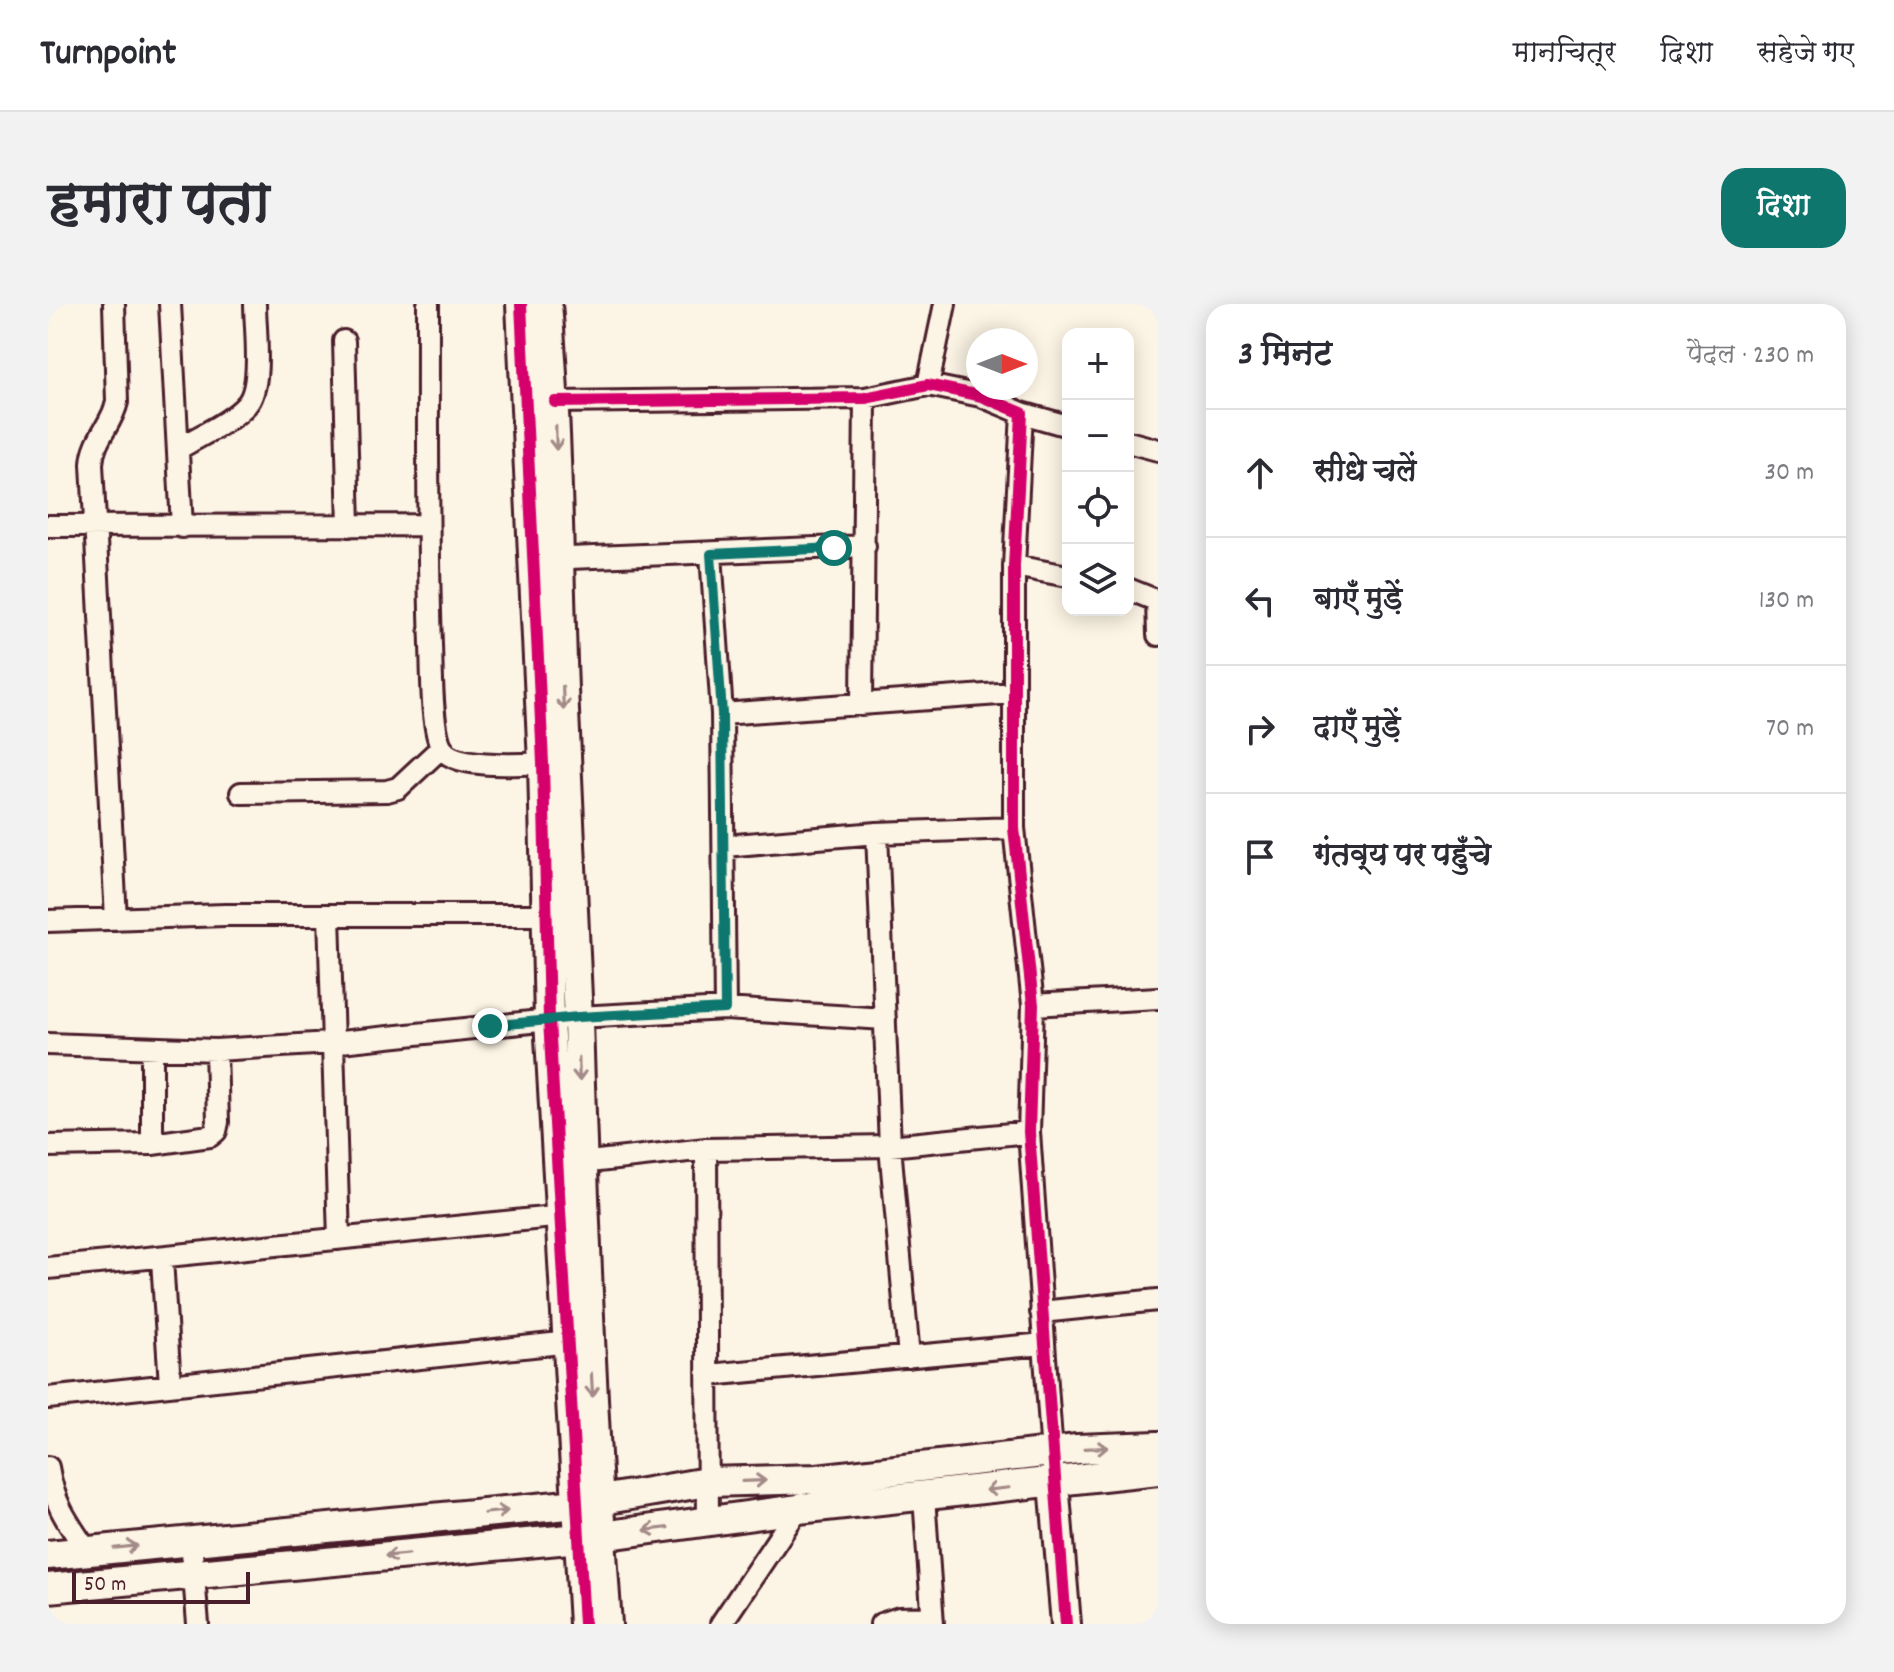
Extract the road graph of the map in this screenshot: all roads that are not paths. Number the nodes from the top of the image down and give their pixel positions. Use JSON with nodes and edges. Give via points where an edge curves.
{"nodes":[{"id":1,"x":114,"y":304,"type":"edge"},
{"id":2,"x":170,"y":304,"type":"edge"},
{"id":3,"x":255,"y":304,"type":"edge"},
{"id":4,"x":428,"y":304,"type":"edge"},
{"id":5,"x":521,"y":304,"type":"edge"},
{"id":6,"x":547,"y":304,"type":"edge"},
{"id":7,"x":945,"y":304,"type":"edge"},
{"id":8,"x":344,"y":341,"type":"dead end"},
{"id":9,"x":928,"y":385,"type":"junction"},
{"id":10,"x":865,"y":398,"type":"junction"},
{"id":11,"x":555,"y":402,"type":"junction"},
{"id":12,"x":1022,"y":413,"type":"junction"},
{"id":13,"x":1062,"y":424,"type":"edge"},
{"id":14,"x":1134,"y":444,"type":"edge"},
{"id":15,"x":178,"y":449,"type":"junction"},
{"id":16,"x":1158,"y":450,"type":"edge"},
{"id":17,"x":427,"y":525,"type":"junction"},
{"id":18,"x":48,"y":526,"type":"edge"},
{"id":19,"x":349,"y":526,"type":"junction"},
{"id":20,"x":95,"y":527,"type":"junction"},
{"id":21,"x":182,"y":527,"type":"junction"},
{"id":22,"x":865,"y":546,"type":"junction"},
{"id":23,"x":711,"y":554,"type":"junction"},
{"id":24,"x":545,"y":559,"type":"junction"},
{"id":25,"x":1014,"y":566,"type":"junction"},
{"id":26,"x":1062,"y":575,"type":"edge"},
{"id":27,"x":1134,"y":591,"type":"edge"},
{"id":28,"x":1157,"y":601,"type":"edge"},
{"id":29,"x":1158,"y":635,"type":"edge"},
{"id":30,"x":1013,"y":693,"type":"junction"},
{"id":31,"x":862,"y":705,"type":"junction"},
{"id":32,"x":722,"y":714,"type":"junction"},
{"id":33,"x":442,"y":747,"type":"junction"},
{"id":34,"x":554,"y":763,"type":"junction"},
{"id":35,"x":241,"y":793,"type":"dead end"},
{"id":36,"x":1014,"y":828,"type":"junction"},
{"id":37,"x":877,"y":833,"type":"junction"},
{"id":38,"x":724,"y":846,"type":"junction"},
{"id":39,"x":329,"y":915,"type":"junction"},
{"id":40,"x":558,"y":915,"type":"junction"},
{"id":41,"x":116,"y":919,"type":"junction"},
{"id":42,"x":48,"y":921,"type":"edge"},
{"id":43,"x":1158,"y":998,"type":"edge"},
{"id":44,"x":1033,"y":1005,"type":"junction"},
{"id":45,"x":725,"y":1009,"type":"junction"},
{"id":46,"x":578,"y":1017,"type":"junction"},
{"id":47,"x":885,"y":1019,"type":"junction"},
{"id":48,"x":549,"y":1020,"type":"junction"},
{"id":49,"x":331,"y":1043,"type":"junction"},
{"id":50,"x":48,"y":1044,"type":"edge"},
{"id":51,"x":152,"y":1048,"type":"junction"},
{"id":52,"x":216,"y":1050,"type":"junction"},
{"id":53,"x":1029,"y":1132,"type":"junction"},
{"id":54,"x":152,"y":1144,"type":"junction"},
{"id":55,"x":48,"y":1146,"type":"edge"},
{"id":56,"x":890,"y":1146,"type":"junction"},
{"id":57,"x":706,"y":1149,"type":"junction"},
{"id":58,"x":569,"y":1164,"type":"junction"},
{"id":59,"x":572,"y":1215,"type":"junction"},
{"id":60,"x":339,"y":1239,"type":"junction"},
{"id":61,"x":162,"y":1259,"type":"junction"},
{"id":62,"x":48,"y":1268,"type":"edge"},
{"id":63,"x":1158,"y":1300,"type":"edge"},
{"id":64,"x":1041,"y":1312,"type":"junction"},
{"id":65,"x":580,"y":1341,"type":"junction"},
{"id":66,"x":1044,"y":1344,"type":"junction"},
{"id":67,"x":909,"y":1357,"type":"junction"},
{"id":68,"x":709,"y":1375,"type":"junction"},
{"id":69,"x":170,"y":1385,"type":"junction"},
{"id":70,"x":48,"y":1398,"type":"edge"},
{"id":71,"x":1158,"y":1446,"type":"edge"},
{"id":72,"x":1052,"y":1451,"type":"junction"},
{"id":73,"x":48,"y":1467,"type":"edge"},
{"id":74,"x":1158,"y":1470,"type":"edge"},
{"id":75,"x":817,"y":1479,"type":"junction"},
{"id":76,"x":707,"y":1482,"type":"junction"},
{"id":77,"x":1054,"y":1483,"type":"junction"},
{"id":78,"x":924,"y":1497,"type":"junction"},
{"id":79,"x":588,"y":1502,"type":"junction"},
{"id":80,"x":798,"y":1509,"type":"junction"},
{"id":81,"x":708,"y":1523,"type":"junction"},
{"id":82,"x":590,"y":1537,"type":"junction"},
{"id":83,"x":191,"y":1541,"type":"junction"},
{"id":84,"x":87,"y":1551,"type":"junction"},
{"id":85,"x":48,"y":1555,"type":"edge"},
{"id":86,"x":195,"y":1574,"type":"junction"},
{"id":87,"x":48,"y":1588,"type":"edge"},
{"id":88,"x":932,"y":1620,"type":"edge"},
{"id":89,"x":198,"y":1624,"type":"edge"},
{"id":90,"x":584,"y":1624,"type":"edge"},
{"id":91,"x":607,"y":1624,"type":"edge"},
{"id":92,"x":721,"y":1624,"type":"edge"},
{"id":93,"x":881,"y":1624,"type":"edge"},
{"id":94,"x":1066,"y":1624,"type":"edge"}],
"edges":[{"from":1,"to":20,"type":"street","via":[[118,392],[115,412],[93,452]]},
{"from":2,"to":15,"type":"street"},
{"from":3,"to":15,"type":"street","via":[[255,381],[249,403]]},
{"from":4,"to":17,"type":"street"},
{"from":5,"to":24,"type":"street"},
{"from":6,"to":11,"type":"street"},
{"from":7,"to":9,"type":"street"},
{"from":8,"to":19,"type":"street"},
{"from":9,"to":10,"type":"street"},
{"from":9,"to":12,"type":"street","via":[[981,396]]},
{"from":10,"to":11,"type":"street"},
{"from":10,"to":22,"type":"street"},
{"from":11,"to":24,"type":"street","one_way":true},
{"from":12,"to":13,"type":"street"},
{"from":12,"to":25,"type":"street"},
{"from":14,"to":16,"type":"street"},
{"from":15,"to":21,"type":"street"},
{"from":17,"to":19,"type":"street"},
{"from":17,"to":33,"type":"street","via":[[434,711]]},
{"from":18,"to":20,"type":"street"},
{"from":19,"to":21,"type":"street"},
{"from":20,"to":21,"type":"street"},
{"from":20,"to":41,"type":"street"},
{"from":22,"to":23,"type":"street"},
{"from":22,"to":31,"type":"street"},
{"from":23,"to":24,"type":"street"},
{"from":23,"to":32,"type":"street"},
{"from":24,"to":34,"type":"street"},
{"from":25,"to":26,"type":"street"},
{"from":25,"to":30,"type":"street"},
{"from":27,"to":28,"type":"street"},
{"from":28,"to":29,"type":"street"},
{"from":30,"to":31,"type":"street"},
{"from":30,"to":36,"type":"street"},
{"from":31,"to":32,"type":"street"},
{"from":32,"to":38,"type":"street"},
{"from":33,"to":34,"type":"street","via":[[470,763]]},
{"from":33,"to":35,"type":"street","via":[[398,788],[387,791]]},
{"from":34,"to":40,"type":"street"},
{"from":36,"to":37,"type":"street"},
{"from":36,"to":44,"type":"street"},
{"from":37,"to":38,"type":"street"},
{"from":37,"to":47,"type":"street"},
{"from":38,"to":45,"type":"street"},
{"from":39,"to":40,"type":"street"},
{"from":39,"to":41,"type":"street"},
{"from":39,"to":49,"type":"street"},
{"from":40,"to":46,"type":"street"},
{"from":40,"to":48,"type":"street"},
{"from":41,"to":42,"type":"street"},
{"from":43,"to":44,"type":"street"},
{"from":44,"to":53,"type":"street"},
{"from":45,"to":46,"type":"street"},
{"from":45,"to":47,"type":"street"},
{"from":46,"to":48,"type":"street"},
{"from":46,"to":58,"type":"street","one_way":true},
{"from":47,"to":56,"type":"street"},
{"from":48,"to":49,"type":"street"},
{"from":48,"to":58,"type":"street"},
{"from":49,"to":52,"type":"street"},
{"from":49,"to":60,"type":"street"},
{"from":50,"to":51,"type":"street"},
{"from":51,"to":52,"type":"street"},
{"from":51,"to":54,"type":"street"},
{"from":52,"to":54,"type":"street","via":[[216,1131]]},
{"from":53,"to":56,"type":"street"},
{"from":53,"to":64,"type":"street"},
{"from":54,"to":55,"type":"street"},
{"from":56,"to":57,"type":"street"},
{"from":56,"to":67,"type":"street"},
{"from":57,"to":58,"type":"street"},
{"from":57,"to":68,"type":"street"},
{"from":58,"to":59,"type":"street"},
{"from":59,"to":60,"type":"street"},
{"from":59,"to":65,"type":"street"},
{"from":60,"to":61,"type":"street"},
{"from":61,"to":62,"type":"street"},
{"from":61,"to":69,"type":"street"},
{"from":63,"to":64,"type":"street"},
{"from":64,"to":66,"type":"street"},
{"from":65,"to":69,"type":"street"},
{"from":65,"to":79,"type":"street"},
{"from":66,"to":67,"type":"street"},
{"from":66,"to":72,"type":"street"},
{"from":67,"to":68,"type":"street"},
{"from":68,"to":76,"type":"street"},
{"from":69,"to":70,"type":"street"},
{"from":72,"to":71,"type":"street","one_way":true},
{"from":72,"to":75,"type":"street"},
{"from":72,"to":77,"type":"street"},
{"from":73,"to":84,"type":"street","via":[[53,1494]]},
{"from":74,"to":77,"type":"street"},
{"from":76,"to":75,"type":"street","one_way":true},
{"from":75,"to":80,"type":"street"},
{"from":76,"to":79,"type":"street"},
{"from":76,"to":81,"type":"street"},
{"from":77,"to":78,"type":"street","one_way":true},
{"from":77,"to":94,"type":"street"},
{"from":78,"to":80,"type":"street"},
{"from":78,"to":88,"type":"street"},
{"from":79,"to":82,"type":"street"},
{"from":83,"to":79,"type":"street","one_way":true},
{"from":80,"to":81,"type":"street"},
{"from":80,"to":92,"type":"street"},
{"from":81,"to":82,"type":"street","one_way":true},
{"from":82,"to":86,"type":"street","one_way":true},
{"from":82,"to":90,"type":"street"},
{"from":82,"to":91,"type":"street"},
{"from":84,"to":83,"type":"street","one_way":true},
{"from":83,"to":86,"type":"street"},
{"from":84,"to":85,"type":"street"},
{"from":86,"to":87,"type":"street"},
{"from":86,"to":89,"type":"street"},
{"from":88,"to":93,"type":"street","via":[[899,1618]]}]}
